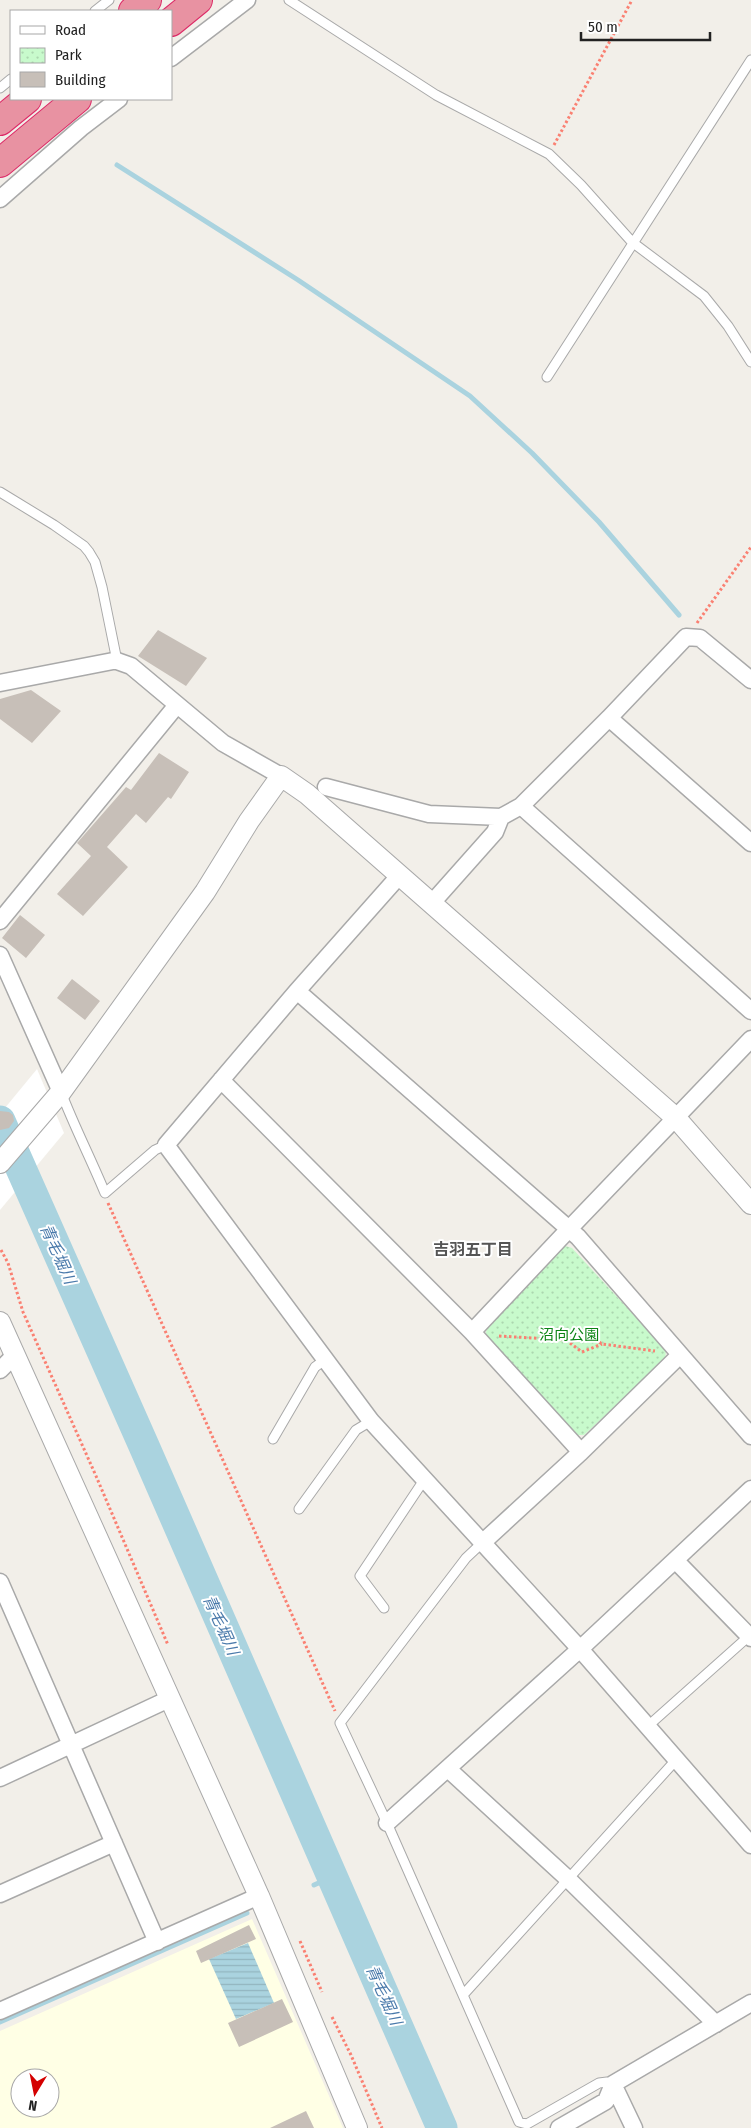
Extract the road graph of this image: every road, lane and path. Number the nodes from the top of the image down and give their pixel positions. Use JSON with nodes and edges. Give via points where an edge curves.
{"nodes":[{"id":1,"x":109,"y":0,"type":"edge"},
{"id":2,"x":147,"y":0,"type":"edge"},
{"id":3,"x":198,"y":0,"type":"edge"},
{"id":4,"x":247,"y":0,"type":"edge"},
{"id":5,"x":289,"y":0,"type":"edge"},
{"id":6,"x":632,"y":0,"type":"edge"},
{"id":7,"x":96,"y":10,"type":"edge"},
{"id":8,"x":134,"y":10,"type":"edge"},
{"id":9,"x":172,"y":21,"type":"edge"},
{"id":10,"x":172,"y":57,"type":"edge"},
{"id":11,"x":751,"y":60,"type":"edge"},
{"id":12,"x":10,"y":80,"type":"edge"},
{"id":13,"x":0,"y":88,"type":"edge"},
{"id":14,"x":26,"y":100,"type":"edge"},
{"id":15,"x":76,"y":100,"type":"edge"},
{"id":16,"x":118,"y":100,"type":"edge"},
{"id":17,"x":0,"y":121,"type":"edge"},
{"id":18,"x":550,"y":154,"type":"junction"},
{"id":19,"x":0,"y":164,"type":"edge"},
{"id":20,"x":0,"y":199,"type":"edge"},
{"id":21,"x":632,"y":242,"type":"junction"},
{"id":22,"x":751,"y":362,"type":"edge"},
{"id":23,"x":547,"y":377,"type":"dead end"},
{"id":24,"x":0,"y":492,"type":"edge"},
{"id":25,"x":751,"y":547,"type":"edge"},
{"id":26,"x":686,"y":637,"type":"junction"},
{"id":27,"x":117,"y":661,"type":"junction"},
{"id":28,"x":751,"y":680,"type":"edge"},
{"id":29,"x":0,"y":683,"type":"edge"},
{"id":30,"x":177,"y":705,"type":"junction"},
{"id":31,"x":609,"y":718,"type":"junction"},
{"id":32,"x":281,"y":776,"type":"junction"},
{"id":33,"x":326,"y":787,"type":"dead end"},
{"id":34,"x":521,"y":806,"type":"junction"},
{"id":35,"x":501,"y":818,"type":"junction"},
{"id":36,"x":751,"y":843,"type":"edge"},
{"id":37,"x":399,"y":876,"type":"junction"},
{"id":38,"x":431,"y":904,"type":"junction"},
{"id":39,"x":0,"y":921,"type":"edge"},
{"id":40,"x":0,"y":954,"type":"edge"},
{"id":41,"x":297,"y":991,"type":"junction"},
{"id":42,"x":751,"y":1011,"type":"edge"},
{"id":43,"x":751,"y":1039,"type":"edge"},
{"id":44,"x":221,"y":1080,"type":"junction"},
{"id":45,"x":56,"y":1098,"type":"junction"},
{"id":46,"x":676,"y":1118,"type":"junction"},
{"id":47,"x":166,"y":1145,"type":"junction"},
{"id":48,"x":0,"y":1162,"type":"edge"},
{"id":49,"x":105,"y":1193,"type":"junction"},
{"id":50,"x":751,"y":1204,"type":"edge"},
{"id":51,"x":569,"y":1229,"type":"junction"},
{"id":52,"x":0,"y":1250,"type":"edge"},
{"id":53,"x":0,"y":1322,"type":"edge"},
{"id":54,"x":472,"y":1332,"type":"junction"},
{"id":55,"x":566,"y":1340,"type":"junction"},
{"id":56,"x":602,"y":1344,"type":"junction"},
{"id":57,"x":680,"y":1355,"type":"junction"},
{"id":58,"x":15,"y":1356,"type":"junction"},
{"id":59,"x":326,"y":1360,"type":"junction"},
{"id":60,"x":0,"y":1370,"type":"edge"},
{"id":61,"x":371,"y":1422,"type":"junction"},
{"id":62,"x":751,"y":1436,"type":"edge"},
{"id":63,"x":274,"y":1439,"type":"dead end"},
{"id":64,"x":581,"y":1452,"type":"junction"},
{"id":65,"x":424,"y":1480,"type":"junction"},
{"id":66,"x":751,"y":1489,"type":"edge"},
{"id":67,"x":299,"y":1510,"type":"dead end"},
{"id":68,"x":482,"y":1543,"type":"junction"},
{"id":69,"x":674,"y":1560,"type":"junction"},
{"id":70,"x":0,"y":1582,"type":"edge"},
{"id":71,"x":384,"y":1608,"type":"dead end"},
{"id":72,"x":750,"y":1637,"type":"edge"},
{"id":73,"x":169,"y":1647,"type":"dead end"},
{"id":74,"x":580,"y":1649,"type":"junction"},
{"id":75,"x":169,"y":1699,"type":"junction"},
{"id":76,"x":340,"y":1723,"type":"junction"},
{"id":77,"x":648,"y":1726,"type":"junction"},
{"id":78,"x":71,"y":1744,"type":"junction"},
{"id":79,"x":676,"y":1760,"type":"junction"},
{"id":80,"x":448,"y":1769,"type":"junction"},
{"id":81,"x":0,"y":1778,"type":"edge"},
{"id":82,"x":387,"y":1823,"type":"junction"},
{"id":83,"x":114,"y":1843,"type":"junction"},
{"id":84,"x":751,"y":1845,"type":"edge"},
{"id":85,"x":568,"y":1879,"type":"junction"},
{"id":86,"x":0,"y":1894,"type":"edge"},
{"id":87,"x":259,"y":1896,"type":"junction"},
{"id":88,"x":298,"y":1938,"type":"dead end"},
{"id":89,"x":157,"y":1942,"type":"junction"},
{"id":90,"x":463,"y":1995,"type":"junction"},
{"id":91,"x":323,"y":1996,"type":"dead end"},
{"id":92,"x":751,"y":2003,"type":"edge"},
{"id":93,"x":0,"y":2011,"type":"edge"},
{"id":94,"x":330,"y":2012,"type":"dead end"},
{"id":95,"x":716,"y":2024,"type":"junction"},
{"id":96,"x":613,"y":2084,"type":"junction"},
{"id":97,"x":357,"y":2128,"type":"edge"},
{"id":98,"x":382,"y":2128,"type":"edge"},
{"id":99,"x":559,"y":2128,"type":"edge"},
{"id":100,"x":634,"y":2128,"type":"edge"}],
"edges":[{"from":1,"to":7,"type":"lane"},
{"from":2,"to":8,"type":"highway"},
{"from":3,"to":9,"type":"highway"},
{"from":4,"to":10,"type":"street"},
{"from":5,"to":18,"type":"lane","via":[[436,95]]},
{"from":6,"to":18,"type":"path"},
{"from":11,"to":21,"type":"lane"},
{"from":12,"to":13,"type":"lane"},
{"from":14,"to":17,"type":"highway"},
{"from":15,"to":19,"type":"highway"},
{"from":16,"to":20,"type":"street"},
{"from":18,"to":21,"type":"lane"},
{"from":21,"to":22,"type":"lane","via":[[704,296]]},
{"from":21,"to":23,"type":"lane"},
{"from":24,"to":27,"type":"lane","via":[[54,525],[89,552],[102,587]]},
{"from":25,"to":26,"type":"path"},
{"from":26,"to":28,"type":"street","via":[[700,638]]},
{"from":26,"to":31,"type":"street"},
{"from":27,"to":29,"type":"street"},
{"from":27,"to":30,"type":"street","via":[[132,666]]},
{"from":30,"to":32,"type":"street","via":[[222,743]]},
{"from":30,"to":39,"type":"street"},
{"from":31,"to":34,"type":"street"},
{"from":31,"to":36,"type":"street"},
{"from":32,"to":37,"type":"street","via":[[307,794]]},
{"from":32,"to":45,"type":"street","via":[[204,892]]},
{"from":33,"to":35,"type":"street","via":[[429,814]]},
{"from":34,"to":35,"type":"street"},
{"from":34,"to":42,"type":"street"},
{"from":35,"to":38,"type":"street","via":[[494,832]]},
{"from":37,"to":38,"type":"street"},
{"from":37,"to":41,"type":"street"},
{"from":38,"to":46,"type":"street"},
{"from":40,"to":45,"type":"street"},
{"from":41,"to":44,"type":"street"},
{"from":41,"to":51,"type":"street"},
{"from":43,"to":46,"type":"street"},
{"from":44,"to":47,"type":"street"},
{"from":44,"to":54,"type":"street"},
{"from":45,"to":48,"type":"street"},
{"from":45,"to":49,"type":"lane","via":[[79,1132]]},
{"from":46,"to":50,"type":"street"},
{"from":46,"to":51,"type":"street"},
{"from":47,"to":49,"type":"lane","via":[[155,1150]]},
{"from":47,"to":59,"type":"street"},
{"from":49,"to":76,"type":"path"},
{"from":51,"to":54,"type":"street"},
{"from":51,"to":57,"type":"street"},
{"from":52,"to":73,"type":"path","via":[[8,1263],[23,1312]]},
{"from":53,"to":58,"type":"street"},
{"from":54,"to":55,"type":"path","via":[[485,1336]]},
{"from":54,"to":64,"type":"street"},
{"from":55,"to":56,"type":"path","via":[[584,1332]]},
{"from":55,"to":56,"type":"path","via":[[582,1352]]},
{"from":56,"to":57,"type":"path"},
{"from":57,"to":62,"type":"street"},
{"from":57,"to":64,"type":"street"},
{"from":58,"to":60,"type":"street"},
{"from":58,"to":75,"type":"street"},
{"from":59,"to":61,"type":"street"},
{"from":59,"to":63,"type":"lane","via":[[315,1367]]},
{"from":61,"to":65,"type":"street"},
{"from":61,"to":67,"type":"lane","via":[[356,1430]]},
{"from":64,"to":68,"type":"street"},
{"from":65,"to":68,"type":"street"},
{"from":65,"to":71,"type":"lane","via":[[360,1576]]},
{"from":66,"to":69,"type":"street"},
{"from":68,"to":74,"type":"street"},
{"from":68,"to":76,"type":"lane","via":[[466,1558]]},
{"from":69,"to":72,"type":"street"},
{"from":69,"to":74,"type":"street"},
{"from":70,"to":78,"type":"street"},
{"from":72,"to":77,"type":"lane"},
{"from":74,"to":77,"type":"street"},
{"from":74,"to":80,"type":"street"},
{"from":75,"to":78,"type":"street"},
{"from":75,"to":87,"type":"street"},
{"from":76,"to":82,"type":"lane"},
{"from":77,"to":79,"type":"street"},
{"from":78,"to":81,"type":"street"},
{"from":78,"to":83,"type":"street"},
{"from":79,"to":84,"type":"street"},
{"from":79,"to":85,"type":"lane"},
{"from":80,"to":82,"type":"street"},
{"from":80,"to":85,"type":"street"},
{"from":82,"to":90,"type":"lane"},
{"from":83,"to":86,"type":"street"},
{"from":83,"to":89,"type":"street"},
{"from":85,"to":90,"type":"lane"},
{"from":85,"to":95,"type":"street"},
{"from":87,"to":89,"type":"street"},
{"from":87,"to":97,"type":"street"},
{"from":88,"to":91,"type":"path"},
{"from":89,"to":93,"type":"street"},
{"from":90,"to":96,"type":"lane","via":[[519,2122],[527,2124],[599,2083]]},
{"from":92,"to":95,"type":"street"},
{"from":94,"to":98,"type":"path"},
{"from":95,"to":96,"type":"street"},
{"from":96,"to":99,"type":"street","via":[[606,2101]]},
{"from":96,"to":100,"type":"street"}]}
